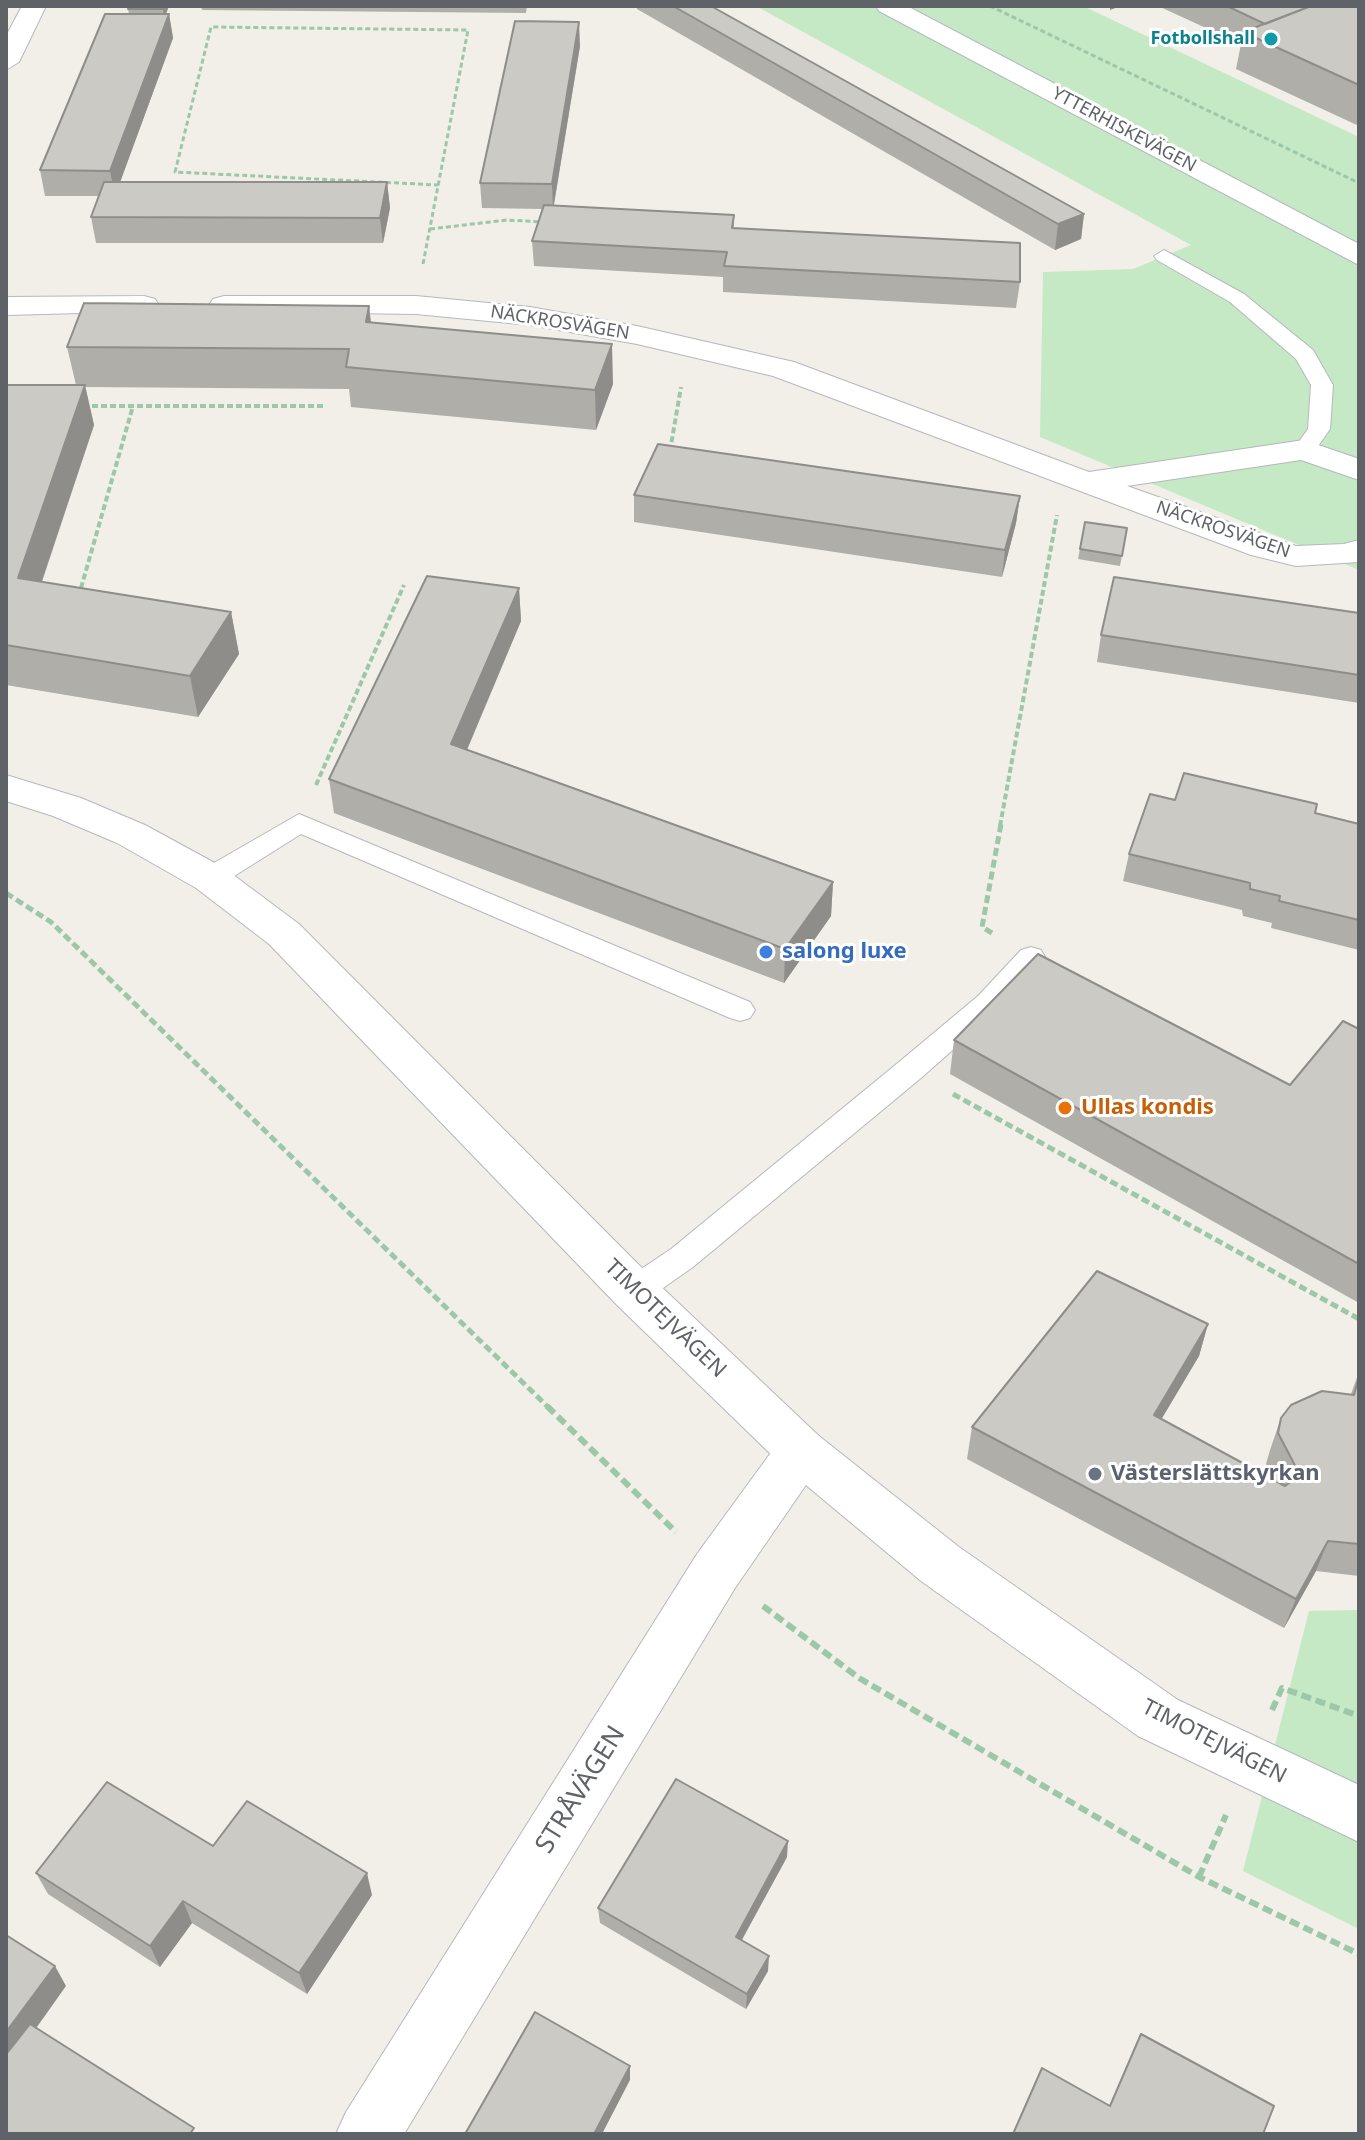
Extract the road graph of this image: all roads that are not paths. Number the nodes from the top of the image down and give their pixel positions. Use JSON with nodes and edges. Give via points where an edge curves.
{"nodes":[{"id":1,"x":34,"y":6,"type":"edge"},
{"id":2,"x":888,"y":6,"type":"edge"},
{"id":3,"x":6,"y":62,"type":"edge"},
{"id":4,"x":1164,"y":256,"type":"dead end"},
{"id":5,"x":1359,"y":256,"type":"edge"},
{"id":6,"x":6,"y":307,"type":"edge"},
{"id":7,"x":1304,"y":450,"type":"junction"},
{"id":8,"x":1359,"y":470,"type":"edge"},
{"id":9,"x":1090,"y":482,"type":"junction"},
{"id":10,"x":1359,"y":550,"type":"edge"},
{"id":11,"x":6,"y":788,"type":"edge"},
{"id":12,"x":210,"y":878,"type":"junction"},
{"id":13,"x":1031,"y":957,"type":"edge"},
{"id":14,"x":740,"y":1010,"type":"dead end"},
{"id":15,"x":634,"y":1291,"type":"junction"},
{"id":16,"x":801,"y":1451,"type":"junction"},
{"id":17,"x":1359,"y":1814,"type":"edge"},
{"id":18,"x":368,"y":2134,"type":"edge"}],
"edges":[{"from":1,"to":3,"type":"street"},
{"from":2,"to":5,"type":"street","name":"YTTERHISKEVÄGEN"},
{"from":4,"to":7,"type":"lane","via":[[1237,298],[1305,355],[1322,385],[1319,429]]},
{"from":6,"to":9,"type":"street","name":"NÄCKROSVÄGEN","via":[[416,305],[530,316],[783,369]]},
{"from":7,"to":8,"type":"street","name":"NÄCKROSVÄGEN"},
{"from":7,"to":9,"type":"street","name":"NÄCKROSVÄGEN"},
{"from":9,"to":10,"type":"street","name":"NÄCKROSVÄGEN","via":[[1263,548],[1296,556]]},
{"from":11,"to":12,"type":"street","name":"TIMOTEJVÄGEN","via":[[131,834]]},
{"from":12,"to":14,"type":"lane","via":[[299,823]]},
{"from":12,"to":15,"type":"street","name":"TIMOTEJVÄGEN","via":[[284,934]]},
{"from":13,"to":15,"type":"lane","via":[[988,1003],[910,1070],[682,1258]]},
{"from":15,"to":16,"type":"street","name":"TIMOTEJVÄGEN"},
{"from":16,"to":17,"type":"street","name":"TIMOTEJVÄGEN","via":[[940,1564],[1158,1718]]},
{"from":16,"to":18,"type":"street","name":"STRÅVÄGEN","via":[[716,1571]]}]}
